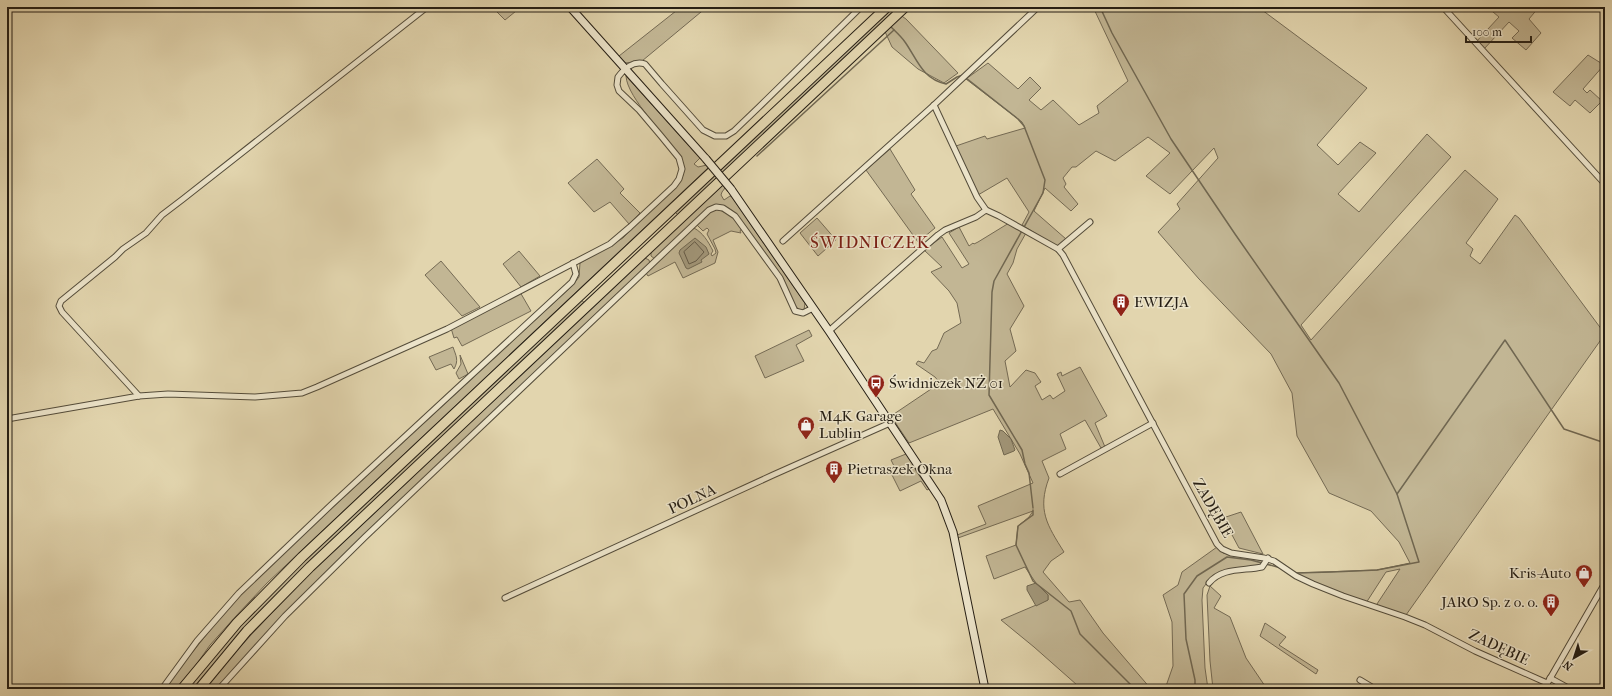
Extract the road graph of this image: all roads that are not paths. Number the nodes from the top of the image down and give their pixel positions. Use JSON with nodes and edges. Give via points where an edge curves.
{"nodes":[{"id":1,"x":427,"y":7,"type":"edge"},
{"id":2,"x":570,"y":7,"type":"edge"},
{"id":3,"x":861,"y":7,"type":"edge"},
{"id":4,"x":887,"y":7,"type":"edge"},
{"id":5,"x":905,"y":7,"type":"edge"},
{"id":6,"x":1038,"y":7,"type":"edge"},
{"id":7,"x":1443,"y":7,"type":"edge"},
{"id":8,"x":626,"y":70,"type":"junction"},
{"id":9,"x":934,"y":105,"type":"junction"},
{"id":10,"x":1605,"y":184,"type":"edge"},
{"id":11,"x":986,"y":210,"type":"junction"},
{"id":12,"x":1090,"y":222,"type":"dead end"},
{"id":13,"x":783,"y":241,"type":"dead end"},
{"id":14,"x":1058,"y":249,"type":"junction"},
{"id":15,"x":573,"y":263,"type":"junction"},
{"id":16,"x":813,"y":308,"type":"junction"},
{"id":17,"x":829,"y":331,"type":"junction"},
{"id":18,"x":139,"y":396,"type":"junction"},
{"id":19,"x":7,"y":419,"type":"edge"},
{"id":20,"x":890,"y":423,"type":"junction"},
{"id":21,"x":1154,"y":423,"type":"junction"},
{"id":22,"x":1060,"y":474,"type":"dead end"},
{"id":23,"x":1266,"y":562,"type":"junction"},
{"id":24,"x":1209,"y":583,"type":"dead end"},
{"id":25,"x":1605,"y":583,"type":"edge"},
{"id":26,"x":505,"y":598,"type":"dead end"},
{"id":27,"x":1360,"y":680,"type":"dead end"},
{"id":28,"x":1549,"y":680,"type":"junction"},
{"id":29,"x":162,"y":689,"type":"edge"},
{"id":30,"x":182,"y":689,"type":"edge"},
{"id":31,"x":199,"y":689,"type":"edge"},
{"id":32,"x":219,"y":689,"type":"edge"},
{"id":33,"x":985,"y":689,"type":"edge"},
{"id":34,"x":1375,"y":689,"type":"edge"},
{"id":35,"x":1544,"y":689,"type":"edge"},
{"id":36,"x":1570,"y":689,"type":"edge"}],
"edges":[{"from":1,"to":18,"type":"street","via":[[183,199],[142,236],[61,301],[59,306],[62,312]]},
{"from":2,"to":8,"type":"street"},
{"from":3,"to":8,"type":"street","via":[[726,136],[715,136],[703,130],[645,64],[635,63]]},
{"from":4,"to":30,"type":"highway","via":[[291,568],[237,623]]},
{"from":5,"to":31,"type":"highway","via":[[310,567],[247,631]]},
{"from":6,"to":9,"type":"street"},
{"from":7,"to":10,"type":"street"},
{"from":8,"to":15,"type":"street","via":[[617,80],[619,91],[643,113],[677,155],[682,173],[674,186],[617,239]]},
{"from":8,"to":16,"type":"street","bridge":true,"via":[[731,189]]},
{"from":9,"to":11,"type":"street","via":[[977,197]]},
{"from":9,"to":13,"type":"street"},
{"from":11,"to":14,"type":"street","name":"ZADĘBIE"},
{"from":11,"to":17,"type":"street","via":[[938,235]]},
{"from":12,"to":14,"type":"street"},
{"from":14,"to":21,"type":"street","name":"ZADĘBIE"},
{"from":15,"to":18,"type":"street","via":[[447,328],[306,392],[255,397],[168,394]]},
{"from":15,"to":29,"type":"street","via":[[576,274],[572,282],[239,593]]},
{"from":16,"to":17,"type":"street"},
{"from":16,"to":32,"type":"street","via":[[803,313],[795,310],[780,278],[735,216],[723,208],[709,210],[365,537],[285,616]]},
{"from":17,"to":20,"type":"street"},
{"from":18,"to":19,"type":"street"},
{"from":20,"to":26,"type":"street","name":"POLNA"},
{"from":20,"to":33,"type":"street","via":[[938,494],[949,519]]},
{"from":21,"to":22,"type":"street"},
{"from":21,"to":23,"type":"street","name":"ZADĘBIE","via":[[1217,544],[1231,553]]},
{"from":23,"to":24,"type":"street","via":[[1260,568],[1225,572]]},
{"from":23,"to":28,"type":"street","name":"ZADĘBIE","via":[[1280,564],[1296,576],[1343,596],[1425,625],[1475,651]]},
{"from":25,"to":28,"type":"street"},
{"from":27,"to":34,"type":"street"},
{"from":28,"to":35,"type":"street"},
{"from":28,"to":36,"type":"street","name":"ZADĘBIE"}]}
